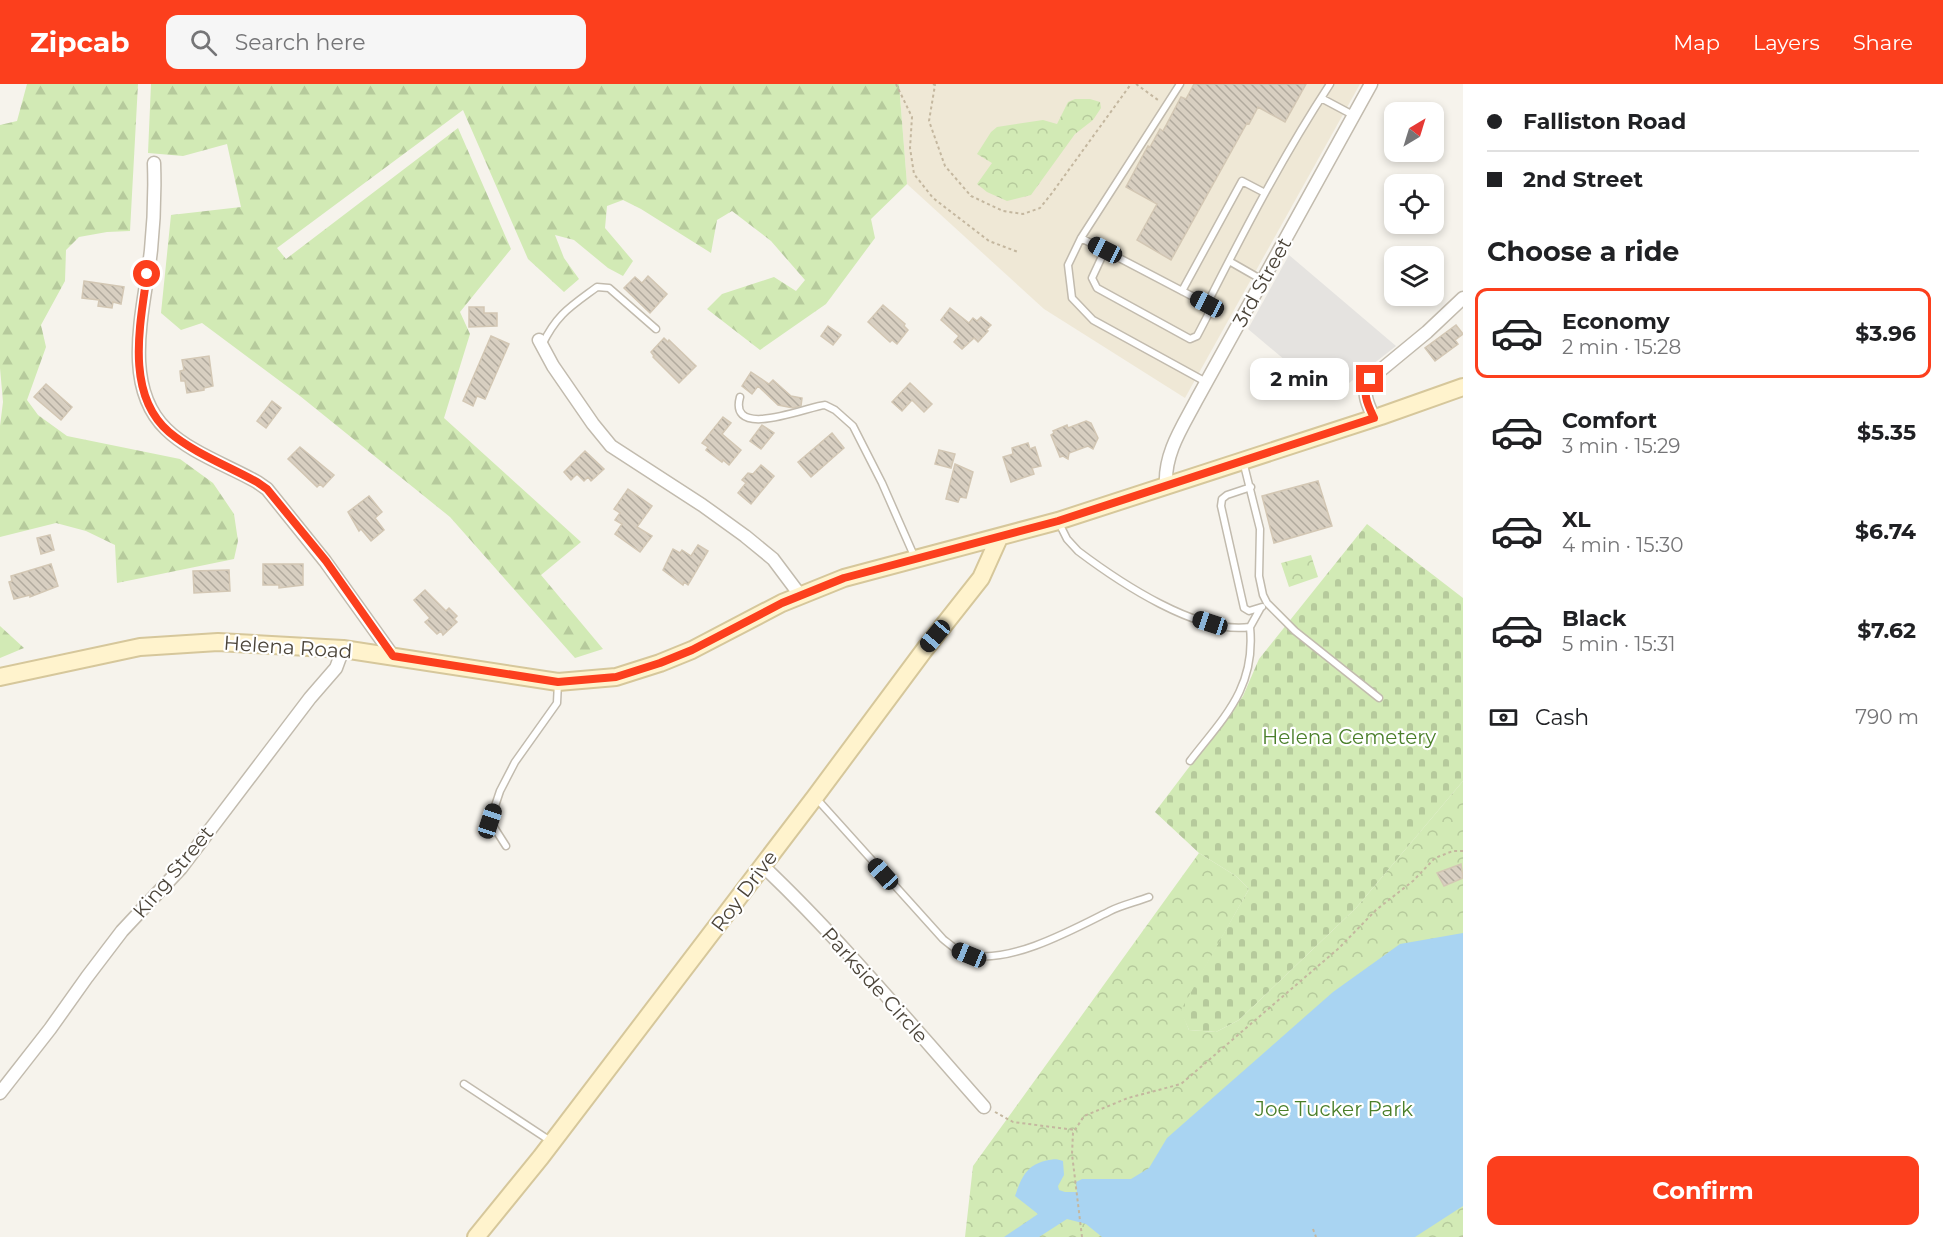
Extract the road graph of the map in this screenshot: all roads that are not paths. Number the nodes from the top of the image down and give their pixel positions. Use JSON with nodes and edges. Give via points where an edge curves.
{"nodes":[{"id":1,"x":1180,"y":84,"type":"edge"},
{"id":2,"x":1330,"y":84,"type":"edge"},
{"id":3,"x":1371,"y":84,"type":"edge"},
{"id":4,"x":1321,"y":98,"type":"junction"},
{"id":5,"x":1353,"y":116,"type":"junction"},
{"id":6,"x":154,"y":163,"type":"dead end"},
{"id":7,"x":1265,"y":193,"type":"junction"},
{"id":8,"x":1081,"y":238,"type":"junction"},
{"id":9,"x":1105,"y":250,"type":"junction"},
{"id":10,"x":1229,"y":261,"type":"junction"},
{"id":11,"x":1264,"y":281,"type":"junction"},
{"id":12,"x":1182,"y":291,"type":"junction"},
{"id":13,"x":1463,"y":298,"type":"edge"},
{"id":14,"x":1207,"y":304,"type":"junction"},
{"id":15,"x":656,"y":329,"type":"dead end"},
{"id":16,"x":540,"y":343,"type":"joint"},
{"id":17,"x":1206,"y":382,"type":"junction"},
{"id":18,"x":1462,"y":391,"type":"edge"},
{"id":19,"x":740,"y":397,"type":"dead end"},
{"id":20,"x":1374,"y":418,"type":"junction"},
{"id":21,"x":1242,"y":460,"type":"junction"},
{"id":22,"x":1166,"y":485,"type":"junction"},
{"id":23,"x":1251,"y":487,"type":"junction"},
{"id":24,"x":1058,"y":521,"type":"junction"},
{"id":25,"x":999,"y":537,"type":"junction"},
{"id":26,"x":915,"y":559,"type":"junction"},
{"id":27,"x":800,"y":595,"type":"junction"},
{"id":28,"x":1267,"y":603,"type":"junction"},
{"id":29,"x":1260,"y":609,"type":"junction"},
{"id":30,"x":1250,"y":627,"type":"junction"},
{"id":31,"x":343,"y":649,"type":"junction"},
{"id":32,"x":393,"y":656,"type":"junction"},
{"id":33,"x":0,"y":677,"type":"edge"},
{"id":34,"x":558,"y":682,"type":"junction"},
{"id":35,"x":1379,"y":698,"type":"dead end"},
{"id":36,"x":1190,"y":761,"type":"dead end"},
{"id":37,"x":815,"y":797,"type":"junction"},
{"id":38,"x":506,"y":846,"type":"dead end"},
{"id":39,"x":763,"y":866,"type":"junction"},
{"id":40,"x":1149,"y":897,"type":"dead end"},
{"id":41,"x":464,"y":1084,"type":"dead end"},
{"id":42,"x":0,"y":1093,"type":"edge"},
{"id":43,"x":984,"y":1107,"type":"road end"},
{"id":44,"x":552,"y":1143,"type":"junction"},
{"id":45,"x":476,"y":1237,"type":"edge"}],
"edges":[{"from":1,"to":8,"type":"lane"},
{"from":2,"to":4,"type":"lane"},
{"from":3,"to":5,"type":"street","name":"3rd Street"},
{"from":4,"to":5,"type":"lane"},
{"from":4,"to":7,"type":"lane"},
{"from":5,"to":11,"type":"street","name":"3rd Street"},
{"from":6,"to":32,"type":"street","via":[[154,224],[139,340],[146,403],[174,436],[267,489],[326,561]]},
{"from":7,"to":10,"type":"lane"},
{"from":7,"to":12,"type":"lane","via":[[1242,181]]},
{"from":8,"to":9,"type":"lane"},
{"from":8,"to":17,"type":"lane","via":[[1068,265],[1072,298],[1093,320]]},
{"from":9,"to":12,"type":"lane"},
{"from":9,"to":14,"type":"lane","via":[[1092,278],[1097,288],[1190,339],[1197,336],[1209,313]]},
{"from":10,"to":11,"type":"lane"},
{"from":10,"to":14,"type":"lane"},
{"from":11,"to":17,"type":"street","name":"3rd Street"},
{"from":12,"to":14,"type":"lane"},
{"from":13,"to":20,"type":"street","via":[[1370,379],[1365,396]]},
{"from":15,"to":16,"type":"lane","via":[[609,288],[597,287],[564,312]]},
{"from":16,"to":27,"type":"street","via":[[586,415],[612,446],[745,536],[773,559]]},
{"from":17,"to":22,"type":"street","name":"3rd Street","via":[[1172,448]]},
{"from":18,"to":20,"type":"main road","name":"Helena Road"},
{"from":19,"to":26,"type":"lane","via":[[739,410],[749,418],[782,416],[825,405],[853,426]]},
{"from":20,"to":21,"type":"main road","name":"Helena Road"},
{"from":21,"to":22,"type":"main road","name":"Helena Road"},
{"from":21,"to":23,"type":"lane"},
{"from":22,"to":24,"type":"main road","name":"Helena Road"},
{"from":23,"to":28,"type":"lane","via":[[1261,538],[1259,576]]},
{"from":23,"to":29,"type":"lane","via":[[1227,495],[1221,506],[1243,605],[1249,611]]},
{"from":24,"to":25,"type":"main road","name":"Helena Road"},
{"from":24,"to":30,"type":"lane","via":[[1078,551],[1145,596],[1210,623],[1239,629]]},
{"from":25,"to":26,"type":"main road","name":"Helena Road"},
{"from":25,"to":37,"type":"main road","name":"Roy Drive","via":[[981,578]]},
{"from":26,"to":27,"type":"main road","name":"Helena Road","via":[[844,578]]},
{"from":27,"to":34,"type":"main road","name":"Helena Road","via":[[660,663],[616,677]]},
{"from":28,"to":29,"type":"lane"},
{"from":28,"to":35,"type":"lane","via":[[1295,632]]},
{"from":29,"to":30,"type":"lane"},
{"from":30,"to":36,"type":"lane","via":[[1252,654],[1247,676],[1228,712]]},
{"from":31,"to":32,"type":"main road","name":"Helena Road"},
{"from":31,"to":33,"type":"main road","name":"Helena Road","via":[[176,643],[108,652]]},
{"from":31,"to":42,"type":"street","name":"King Street","via":[[336,668],[181,868],[122,931]]},
{"from":32,"to":34,"type":"main road","name":"Helena Road"},
{"from":34,"to":38,"type":"lane","via":[[557,703],[515,762],[490,821]]},
{"from":37,"to":39,"type":"main road","name":"Roy Drive"},
{"from":37,"to":40,"type":"lane","via":[[943,939],[969,955],[994,956],[1048,941]]},
{"from":39,"to":43,"type":"street","name":"Parkside Circle"},
{"from":39,"to":44,"type":"main road","name":"Roy Drive"},
{"from":41,"to":44,"type":"lane"},
{"from":44,"to":45,"type":"main road","name":"Roy Drive"}]}
